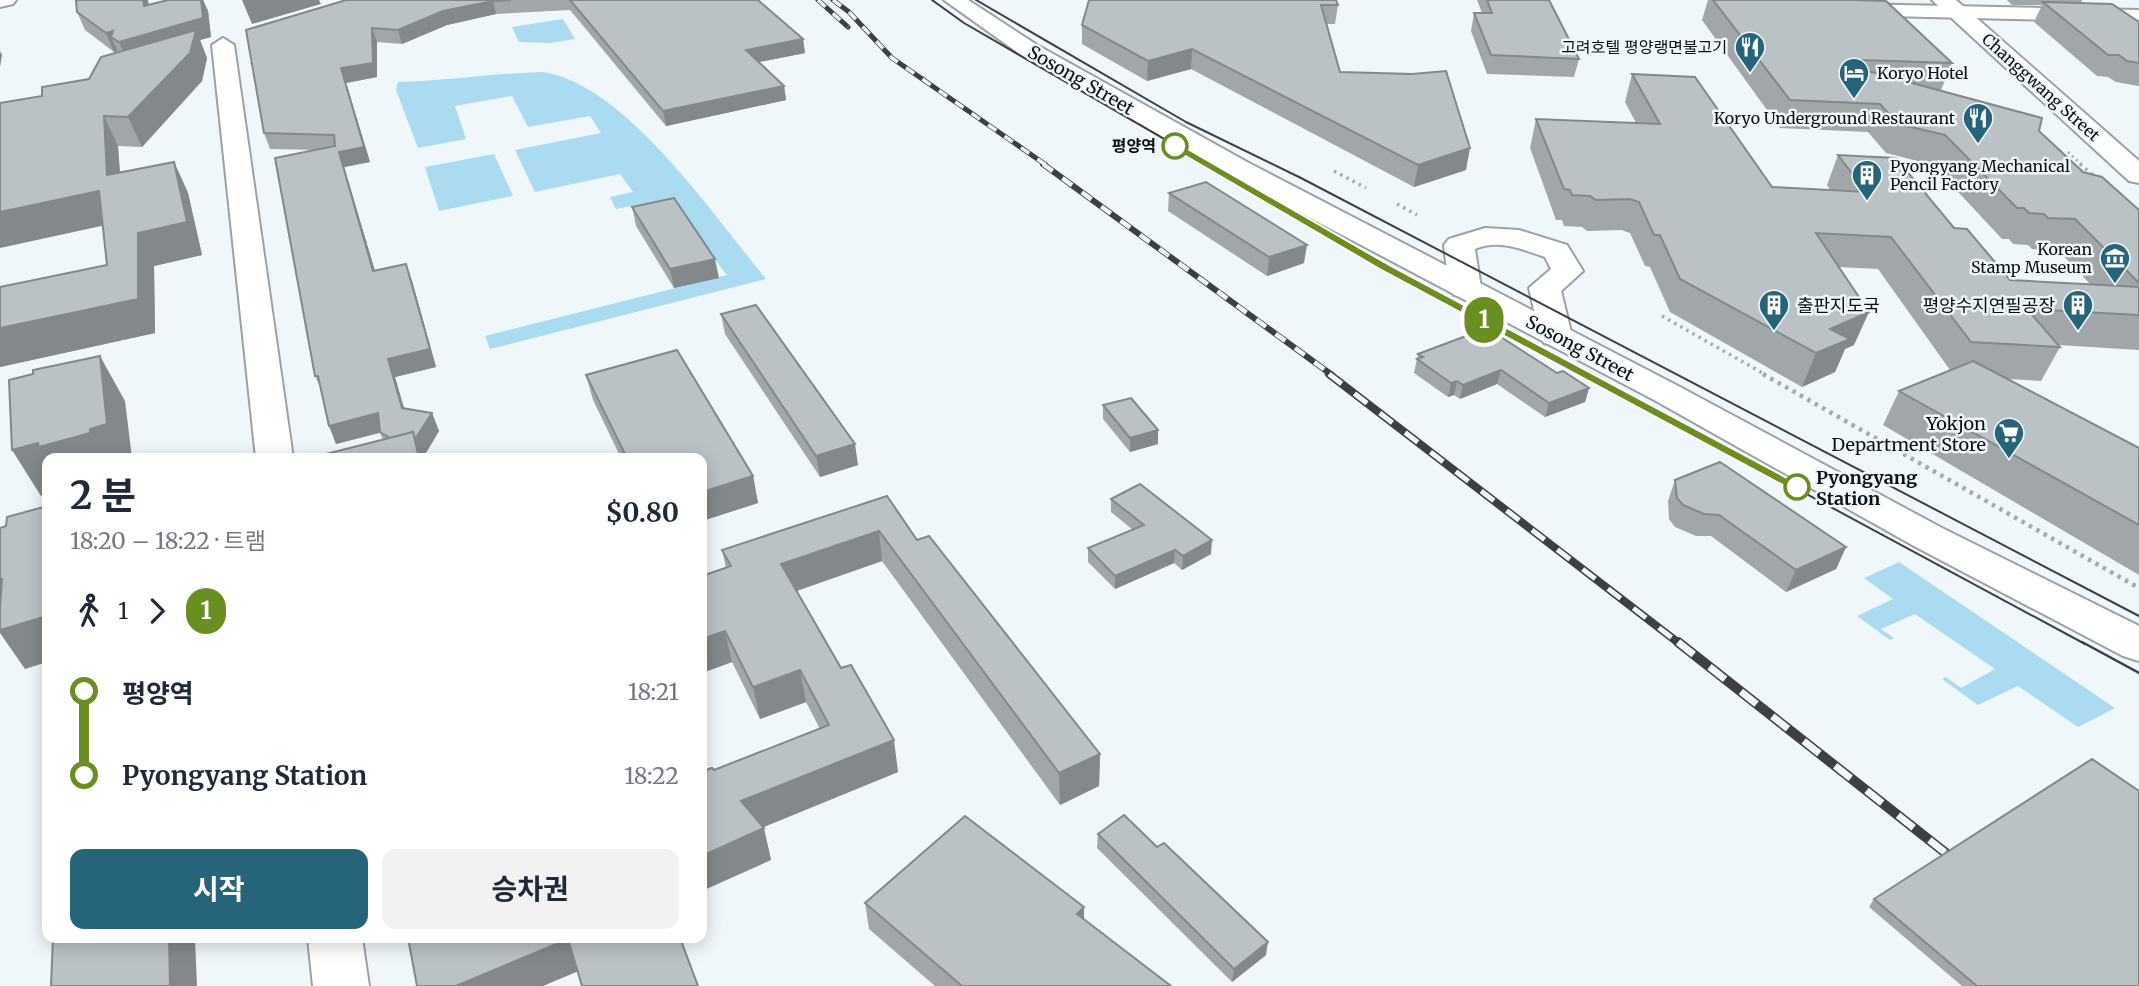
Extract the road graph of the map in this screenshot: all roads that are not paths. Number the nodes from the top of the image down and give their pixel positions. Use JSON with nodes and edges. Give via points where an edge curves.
{"nodes":[{"id":1,"x":6,"y":0,"type":"edge"},
{"id":2,"x":954,"y":0,"type":"edge"},
{"id":3,"x":0,"y":1,"type":"edge"},
{"id":4,"x":1951,"y":7,"type":"edge"},
{"id":5,"x":1852,"y":10,"type":"edge"},
{"id":6,"x":2139,"y":16,"type":"edge"},
{"id":7,"x":223,"y":45,"type":"dead end"},
{"id":8,"x":2139,"y":175,"type":"edge"},
{"id":9,"x":1465,"y":288,"type":"junction"},
{"id":10,"x":1556,"y":336,"type":"junction"},
{"id":11,"x":274,"y":453,"type":"edge"},
{"id":12,"x":2139,"y":645,"type":"edge"},
{"id":13,"x":336,"y":943,"type":"edge"},
{"id":14,"x":341,"y":986,"type":"edge"}],
"edges":[{"from":1,"to":3,"type":"main road"},
{"from":2,"to":9,"type":"main road","name":"Sosong Street","via":[[1088,85]]},
{"from":4,"to":5,"type":"main road"},
{"from":4,"to":6,"type":"main road"},
{"from":4,"to":8,"type":"main road","name":"Changgwang Street"},
{"from":7,"to":11,"type":"main road"},
{"from":9,"to":10,"type":"main road","name":"Sosong Street"},
{"from":9,"to":10,"type":"main road","via":[[1459,245],[1480,235],[1514,236],[1556,251],[1568,271],[1545,288]]},
{"from":10,"to":12,"type":"main road","name":"Sosong Street"},
{"from":13,"to":14,"type":"main road"}]}
